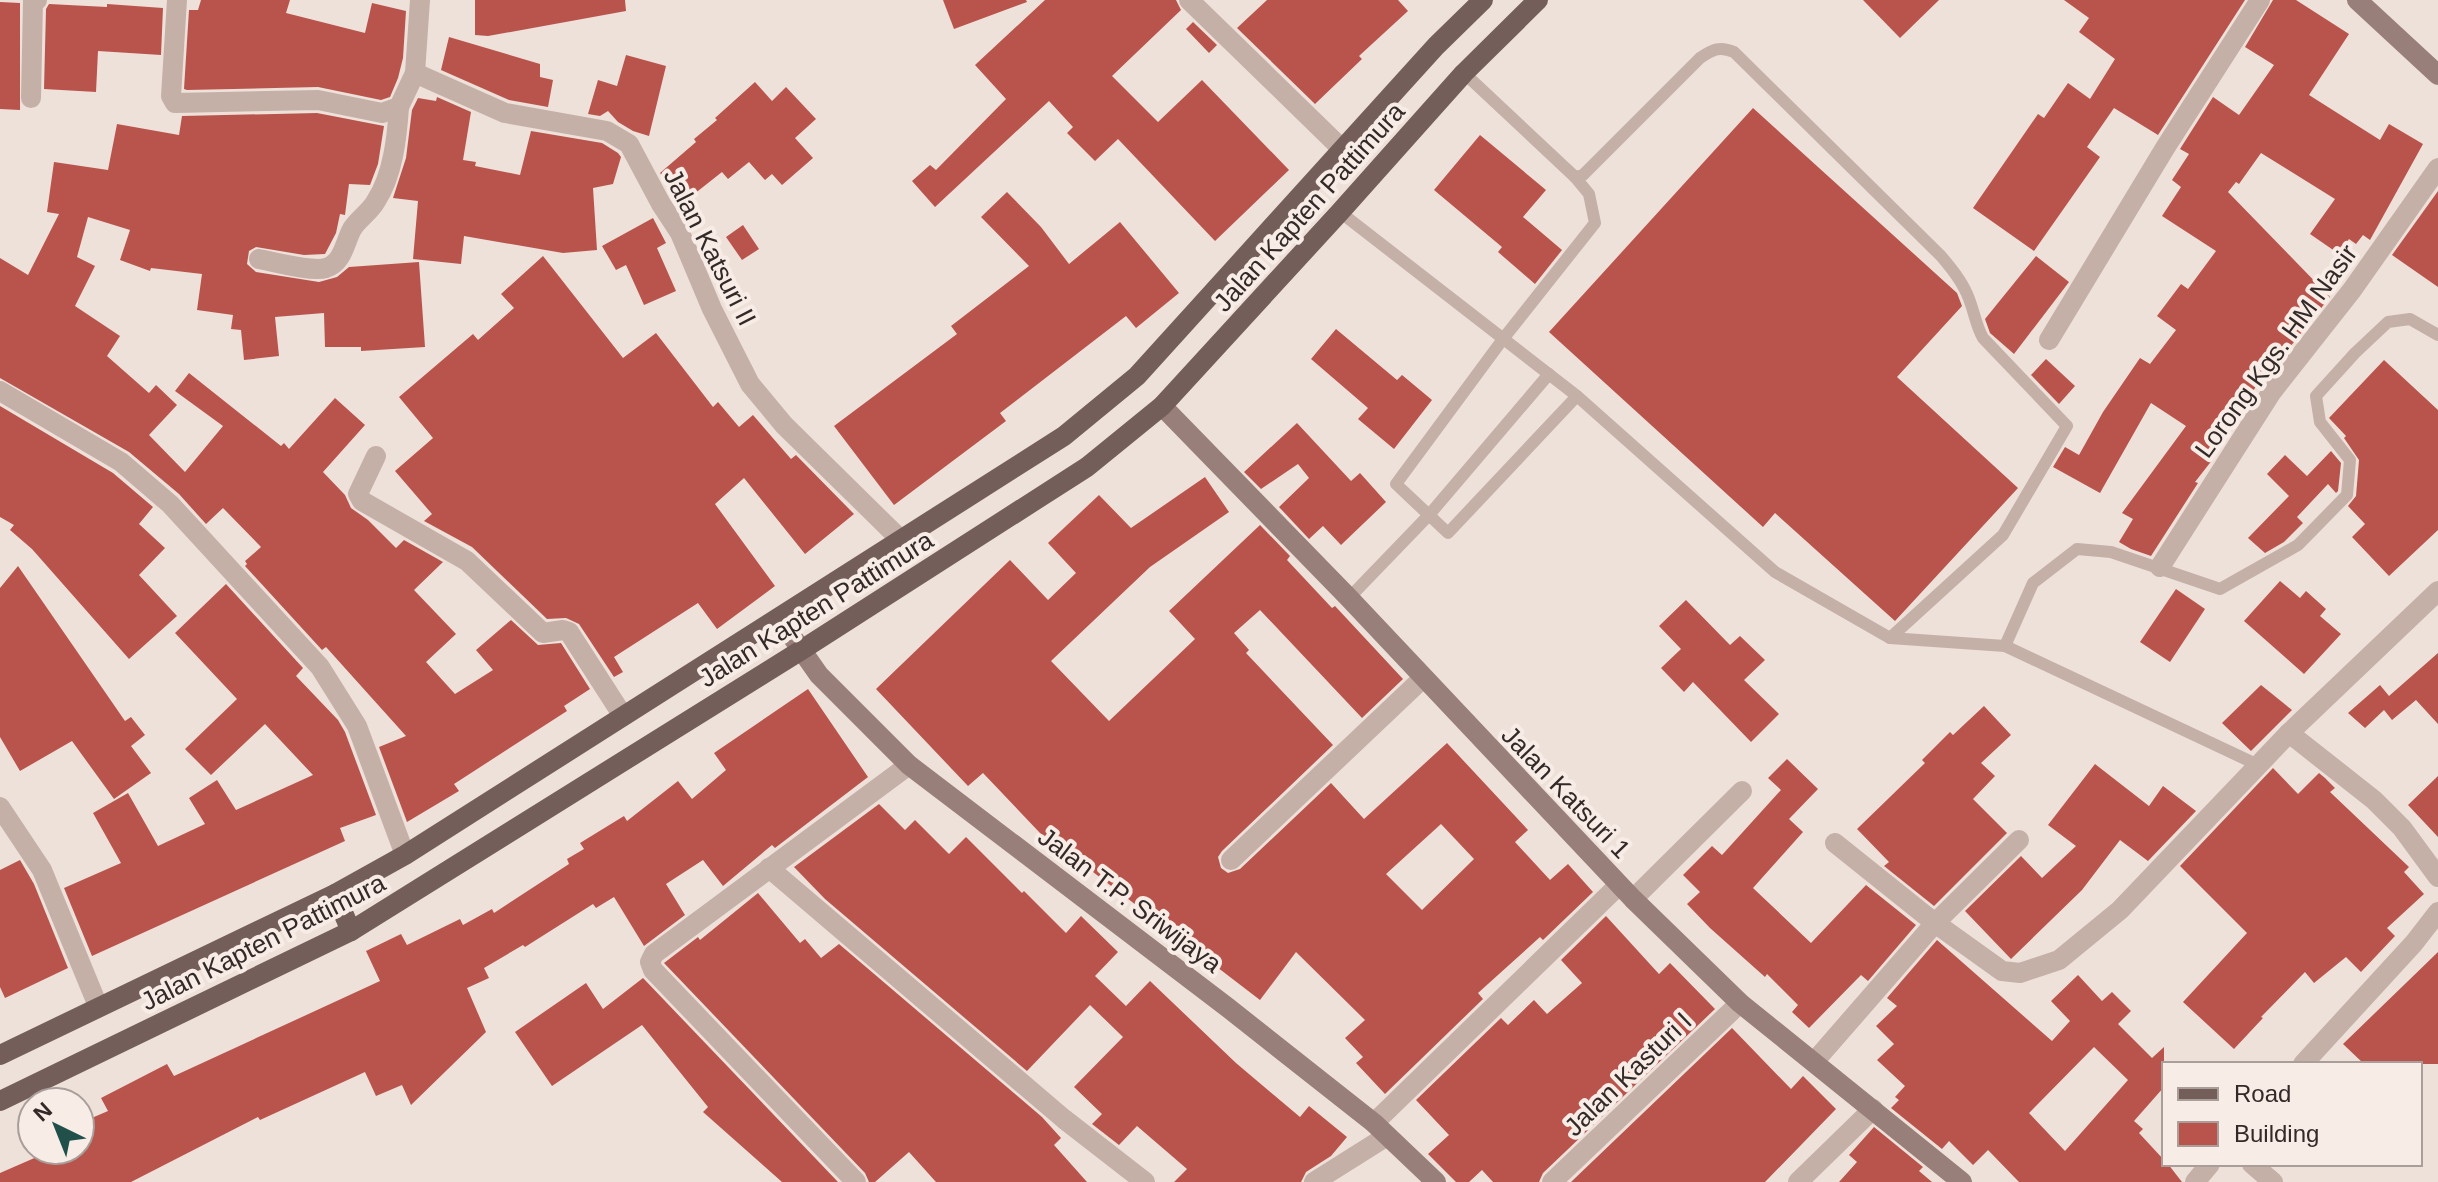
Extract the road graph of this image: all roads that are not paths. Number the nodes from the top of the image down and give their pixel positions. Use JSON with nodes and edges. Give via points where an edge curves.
{"nodes":[{"id":1,"x":34,"y":0,"type":"edge"},
{"id":2,"x":177,"y":0,"type":"edge"},
{"id":3,"x":420,"y":0,"type":"edge"},
{"id":4,"x":1189,"y":0,"type":"edge"},
{"id":5,"x":1483,"y":0,"type":"edge"},
{"id":6,"x":1538,"y":0,"type":"edge"},
{"id":7,"x":2260,"y":0,"type":"edge"},
{"id":8,"x":2357,"y":0,"type":"edge"},
{"id":9,"x":415,"y":73,"type":"junction"},
{"id":10,"x":1464,"y":73,"type":"junction"},
{"id":11,"x":2438,"y":75,"type":"edge"},
{"id":12,"x":31,"y":98,"type":"dead end"},
{"id":13,"x":399,"y":107,"type":"junction"},
{"id":14,"x":1342,"y":149,"type":"junction"},
{"id":15,"x":2438,"y":168,"type":"edge"},
{"id":16,"x":1575,"y":177,"type":"junction"},
{"id":17,"x":1340,"y":212,"type":"junction"},
{"id":18,"x":259,"y":259,"type":"dead end"},
{"id":19,"x":2438,"y":335,"type":"edge"},
{"id":20,"x":1503,"y":339,"type":"junction"},
{"id":21,"x":2049,"y":340,"type":"dead end"},
{"id":22,"x":1549,"y":374,"type":"junction"},
{"id":23,"x":0,"y":391,"type":"edge"},
{"id":24,"x":1577,"y":396,"type":"junction"},
{"id":25,"x":1162,"y":406,"type":"junction"},
{"id":26,"x":376,"y":456,"type":"dead end"},
{"id":27,"x":1429,"y":515,"type":"junction"},
{"id":28,"x":900,"y":539,"type":"junction"},
{"id":29,"x":2160,"y":567,"type":"junction"},
{"id":30,"x":2438,"y":591,"type":"edge"},
{"id":31,"x":1349,"y":598,"type":"junction"},
{"id":32,"x":779,"y":618,"type":"junction"},
{"id":33,"x":1890,"y":638,"type":"junction"},
{"id":34,"x":2005,"y":646,"type":"junction"},
{"id":35,"x":800,"y":651,"type":"junction"},
{"id":36,"x":1422,"y":679,"type":"junction"},
{"id":37,"x":623,"y":716,"type":"junction"},
{"id":38,"x":2289,"y":733,"type":"junction"},
{"id":39,"x":909,"y":765,"type":"junction"},
{"id":40,"x":2258,"y":765,"type":"junction"},
{"id":41,"x":1742,"y":791,"type":"dead end"},
{"id":42,"x":0,"y":807,"type":"edge"},
{"id":43,"x":2019,"y":840,"type":"dead end"},
{"id":44,"x":1835,"y":843,"type":"dead end"},
{"id":45,"x":405,"y":855,"type":"junction"},
{"id":46,"x":1231,"y":860,"type":"dead end"},
{"id":47,"x":769,"y":868,"type":"junction"},
{"id":48,"x":2438,"y":877,"type":"edge"},
{"id":49,"x":1626,"y":892,"type":"junction"},
{"id":50,"x":335,"y":894,"type":"junction"},
{"id":51,"x":2438,"y":912,"type":"edge"},
{"id":52,"x":1935,"y":923,"type":"junction"},
{"id":53,"x":351,"y":931,"type":"junction"},
{"id":54,"x":1740,"y":1003,"type":"junction"},
{"id":55,"x":98,"y":1006,"type":"junction"},
{"id":56,"x":1,"y":1051,"type":"edge"},
{"id":57,"x":1814,"y":1062,"type":"junction"},
{"id":58,"x":2305,"y":1062,"type":"edge"},
{"id":59,"x":0,"y":1101,"type":"edge"},
{"id":60,"x":1873,"y":1109,"type":"junction"},
{"id":61,"x":1380,"y":1129,"type":"junction"},
{"id":62,"x":2208,"y":1166,"type":"edge"},
{"id":63,"x":2254,"y":1166,"type":"edge"},
{"id":64,"x":856,"y":1182,"type":"edge"},
{"id":65,"x":1145,"y":1182,"type":"edge"},
{"id":66,"x":1314,"y":1182,"type":"edge"},
{"id":67,"x":1436,"y":1182,"type":"edge"},
{"id":68,"x":1552,"y":1182,"type":"edge"},
{"id":69,"x":1798,"y":1182,"type":"edge"},
{"id":70,"x":1962,"y":1182,"type":"edge"},
{"id":71,"x":2195,"y":1182,"type":"edge"},
{"id":72,"x":2273,"y":1182,"type":"edge"}],
"edges":[{"from":1,"to":12,"type":"street"},
{"from":2,"to":13,"type":"street","via":[[171,96],[175,103],[318,100],[382,113]]},
{"from":3,"to":9,"type":"street"},
{"from":4,"to":14,"type":"street"},
{"from":5,"to":14,"type":"main road","name":"Jalan Kapten Pattimura"},
{"from":6,"to":10,"type":"main road","name":"Jalan Kapten Pattimura"},
{"from":7,"to":21,"type":"street"},
{"from":8,"to":11,"type":"street"},
{"from":9,"to":13,"type":"street"},
{"from":9,"to":28,"type":"street","name":"Jalan Katsuri II","via":[[505,113],[607,131],[629,144],[680,233],[750,384],[784,425]]},
{"from":10,"to":16,"type":"lane"},
{"from":10,"to":17,"type":"main road","name":"Jalan Kapten Pattimura"},
{"from":13,"to":18,"type":"street","via":[[383,188],[352,229],[337,260],[318,269]]},
{"from":14,"to":28,"type":"main road","name":"Jalan Kapten Pattimura","via":[[1137,376],[1064,436]]},
{"from":15,"to":29,"type":"street","name":"Lorong Kgs. HM Nasir","via":[[2271,393]]},
{"from":16,"to":20,"type":"lane","via":[[1589,194],[1595,223]]},
{"from":16,"to":33,"type":"lane","via":[[1583,175],[1700,58],[1711,50],[1734,52],[1941,256],[1967,293],[1983,338],[2067,426],[2003,535]]},
{"from":17,"to":20,"type":"lane"},
{"from":17,"to":25,"type":"main road","name":"Jalan Kapten Pattimura"},
{"from":19,"to":29,"type":"lane","via":[[2410,319],[2388,322],[2316,396],[2320,422],[2350,460],[2347,495],[2298,545],[2220,589]]},
{"from":20,"to":22,"type":"lane"},
{"from":20,"to":27,"type":"lane","via":[[1396,484]]},
{"from":22,"to":24,"type":"lane"},
{"from":22,"to":27,"type":"lane"},
{"from":23,"to":45,"type":"street","via":[[121,462],[170,504],[320,667],[357,726]]},
{"from":24,"to":27,"type":"lane","via":[[1448,533]]},
{"from":24,"to":33,"type":"lane","via":[[1775,572]]},
{"from":25,"to":31,"type":"street","name":"Jalan Katsuri 1"},
{"from":25,"to":35,"type":"main road","name":"Jalan Kapten Pattimura","via":[[1087,467]]},
{"from":26,"to":37,"type":"street","via":[[358,494],[362,501],[467,561],[543,633],[569,632]]},
{"from":27,"to":31,"type":"lane"},
{"from":28,"to":32,"type":"main road","name":"Jalan Kapten Pattimura"},
{"from":29,"to":34,"type":"lane","via":[[2111,552],[2077,549],[2033,583]]},
{"from":30,"to":38,"type":"street"},
{"from":31,"to":36,"type":"street","name":"Jalan Katsuri 1"},
{"from":32,"to":35,"type":"street","name":"Jalan T.P. Sriwijaya"},
{"from":32,"to":37,"type":"main road","name":"Jalan Kapten Pattimura"},
{"from":33,"to":34,"type":"lane"},
{"from":34,"to":40,"type":"lane"},
{"from":35,"to":39,"type":"street","name":"Jalan T.P. Sriwijaya"},
{"from":35,"to":53,"type":"main road","name":"Jalan Kapten Pattimura"},
{"from":36,"to":46,"type":"street"},
{"from":36,"to":49,"type":"street","name":"Jalan Katsuri 1"},
{"from":37,"to":45,"type":"main road","name":"Jalan Kapten Pattimura"},
{"from":38,"to":40,"type":"street"},
{"from":38,"to":48,"type":"street","via":[[2384,809]]},
{"from":39,"to":47,"type":"street"},
{"from":39,"to":61,"type":"street","name":"Jalan T.P. Sriwijaya"},
{"from":40,"to":52,"type":"street","via":[[2120,910],[2059,960],[2020,973],[2002,971]]},
{"from":41,"to":49,"type":"street"},
{"from":42,"to":55,"type":"street","via":[[42,870]]},
{"from":43,"to":52,"type":"street"},
{"from":44,"to":52,"type":"street"},
{"from":45,"to":50,"type":"main road","name":"Jalan Kapten Pattimura"},
{"from":47,"to":64,"type":"street","via":[[650,962]]},
{"from":47,"to":65,"type":"street"},
{"from":49,"to":54,"type":"street","name":"Jalan Katsuri 1"},
{"from":49,"to":61,"type":"street"},
{"from":50,"to":53,"type":"main road"},
{"from":50,"to":55,"type":"main road","name":"Jalan Kapten Pattimura"},
{"from":51,"to":58,"type":"street"},
{"from":52,"to":57,"type":"street"},
{"from":53,"to":59,"type":"main road","name":"Jalan Kapten Pattimura"},
{"from":54,"to":57,"type":"street","name":"Jalan Katsuri 1"},
{"from":54,"to":68,"type":"street","name":"Jalan Kasturi I"},
{"from":55,"to":56,"type":"main road","name":"Jalan Kapten Pattimura"},
{"from":57,"to":60,"type":"street","name":"Jalan Katsuri 1"},
{"from":60,"to":69,"type":"street"},
{"from":60,"to":70,"type":"street","name":"Jalan Katsuri 1"},
{"from":61,"to":66,"type":"street"},
{"from":61,"to":67,"type":"street","name":"Jalan T.P. Sriwijaya"},
{"from":62,"to":71,"type":"street"},
{"from":63,"to":72,"type":"street"}]}
